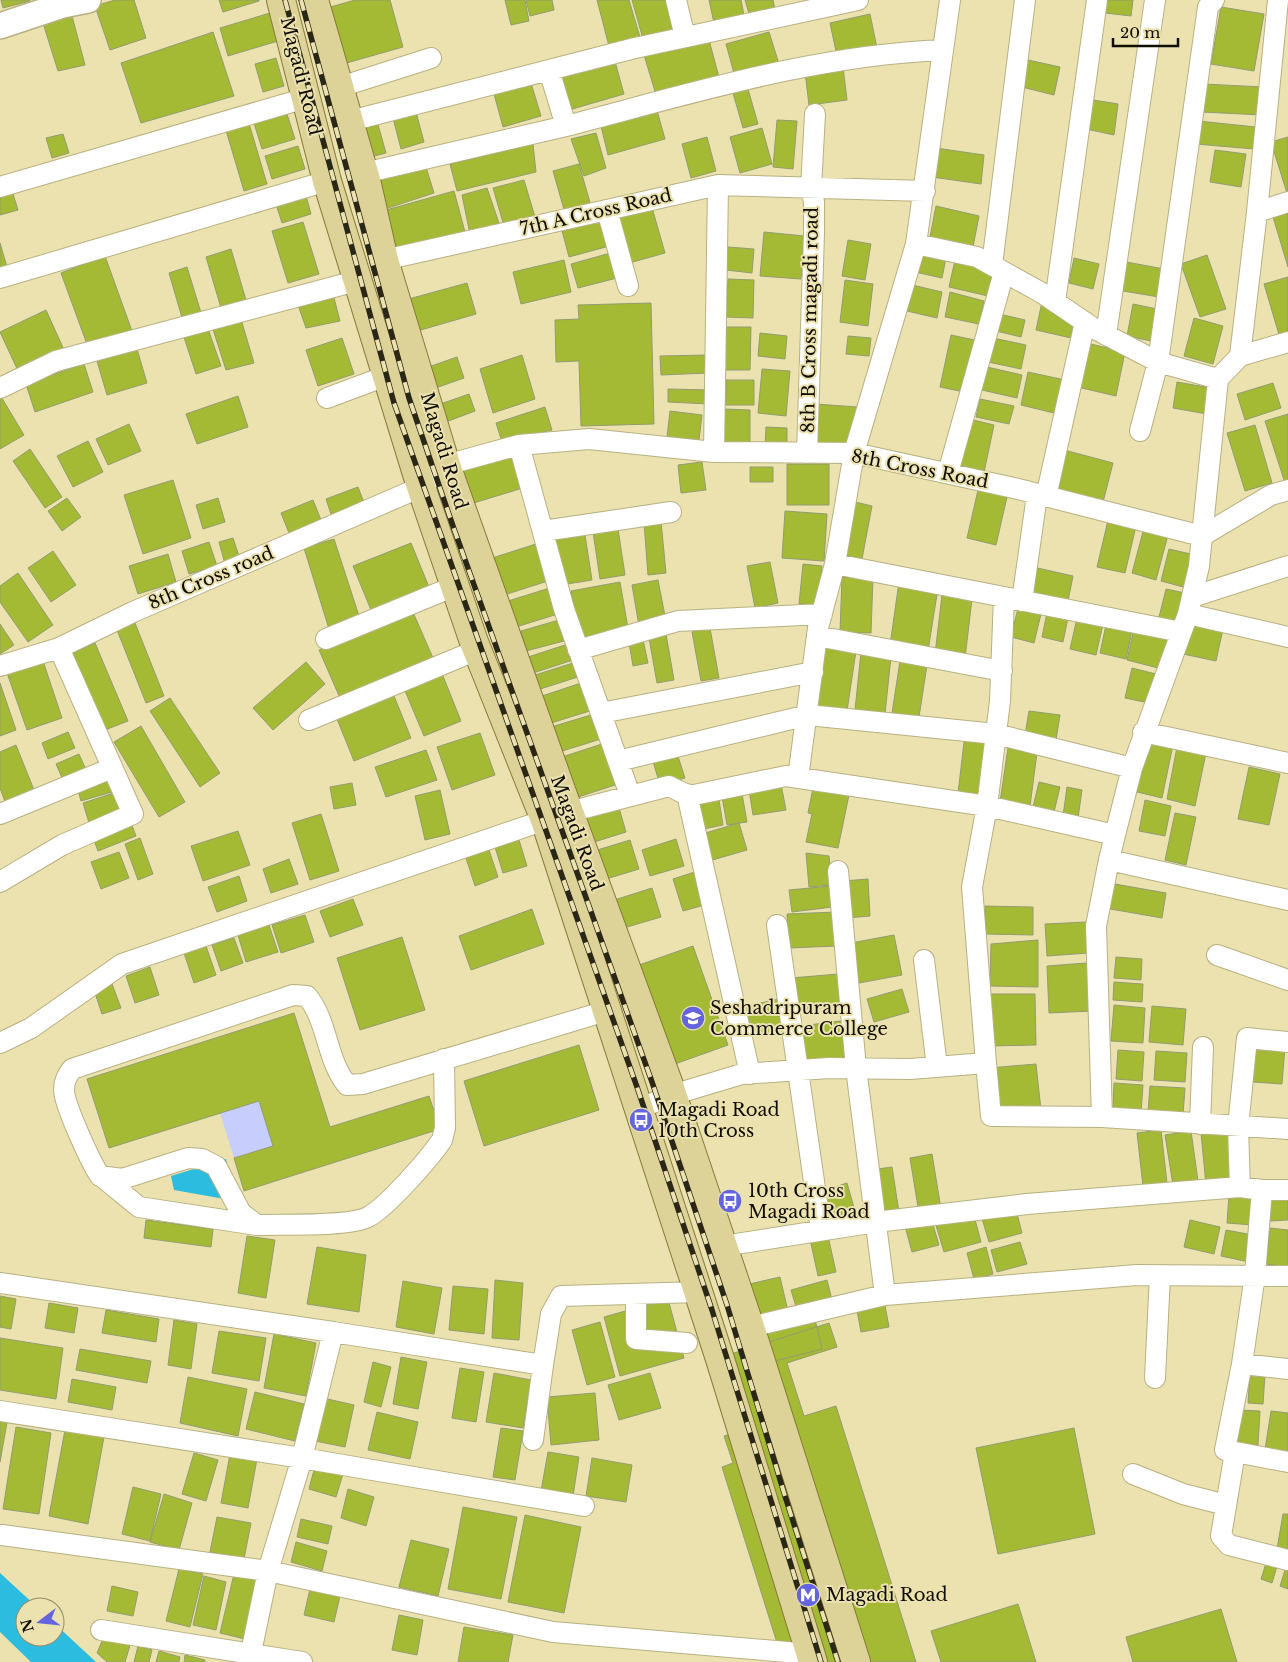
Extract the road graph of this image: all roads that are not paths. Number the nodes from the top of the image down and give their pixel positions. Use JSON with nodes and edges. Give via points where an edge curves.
{"nodes":[{"id":1,"x":88,"y":0,"type":"edge"},
{"id":2,"x":281,"y":0,"type":"edge"},
{"id":3,"x":676,"y":0,"type":"edge"},
{"id":4,"x":858,"y":0,"type":"edge"},
{"id":5,"x":950,"y":0,"type":"edge"},
{"id":6,"x":1025,"y":0,"type":"edge"},
{"id":7,"x":1097,"y":0,"type":"edge"},
{"id":8,"x":1155,"y":0,"type":"edge"},
{"id":9,"x":1214,"y":0,"type":"edge"},
{"id":10,"x":1278,"y":0,"type":"edge"},
{"id":11,"x":320,"y":1,"type":"edge"},
{"id":12,"x":0,"y":26,"type":"edge"},
{"id":13,"x":685,"y":37,"type":"junction"},
{"id":14,"x":944,"y":50,"type":"junction"},
{"id":15,"x":430,"y":58,"type":"dead end"},
{"id":16,"x":549,"y":70,"type":"junction"},
{"id":17,"x":340,"y":86,"type":"junction"},
{"id":18,"x":306,"y":98,"type":"junction"},
{"id":19,"x":815,"y":114,"type":"dead end"},
{"id":20,"x":350,"y":121,"type":"junction"},
{"id":21,"x":566,"y":126,"type":"junction"},
{"id":22,"x":364,"y":173,"type":"junction"},
{"id":23,"x":327,"y":181,"type":"junction"},
{"id":24,"x":718,"y":185,"type":"junction"},
{"id":25,"x":0,"y":187,"type":"edge"},
{"id":26,"x":811,"y":188,"type":"junction"},
{"id":27,"x":925,"y":191,"type":"junction"},
{"id":28,"x":1288,"y":202,"type":"edge"},
{"id":29,"x":607,"y":210,"type":"junction"},
{"id":30,"x":1257,"y":212,"type":"junction"},
{"id":31,"x":916,"y":244,"type":"junction"},
{"id":32,"x":384,"y":260,"type":"junction"},
{"id":33,"x":998,"y":268,"type":"junction"},
{"id":34,"x":0,"y":278,"type":"edge"},
{"id":35,"x":356,"y":281,"type":"junction"},
{"id":36,"x":628,"y":286,"type":"dead end"},
{"id":37,"x":1055,"y":302,"type":"junction"},
{"id":38,"x":1085,"y":322,"type":"junction"},
{"id":39,"x":1106,"y":335,"type":"junction"},
{"id":40,"x":1288,"y":342,"type":"edge"},
{"id":41,"x":1240,"y":356,"type":"junction"},
{"id":42,"x":1158,"y":362,"type":"junction"},
{"id":43,"x":386,"y":376,"type":"junction"},
{"id":44,"x":1218,"y":379,"type":"junction"},
{"id":45,"x":0,"y":388,"type":"edge"},
{"id":46,"x":327,"y":398,"type":"dead end"},
{"id":47,"x":1140,"y":431,"type":"dead end"},
{"id":48,"x":519,"y":445,"type":"junction"},
{"id":49,"x":714,"y":452,"type":"junction"},
{"id":50,"x":807,"y":453,"type":"junction"},
{"id":51,"x":854,"y":453,"type":"junction"},
{"id":52,"x":446,"y":465,"type":"junction"},
{"id":53,"x":948,"y":473,"type":"junction"},
{"id":54,"x":421,"y":487,"type":"junction"},
{"id":55,"x":1288,"y":490,"type":"edge"},
{"id":56,"x":1041,"y":496,"type":"junction"},
{"id":57,"x":671,"y":512,"type":"dead end"},
{"id":58,"x":542,"y":531,"type":"junction"},
{"id":59,"x":1202,"y":536,"type":"junction"},
{"id":60,"x":835,"y":564,"type":"junction"},
{"id":61,"x":1288,"y":566,"type":"edge"},
{"id":62,"x":455,"y":586,"type":"junction"},
{"id":63,"x":1013,"y":599,"type":"junction"},
{"id":64,"x":822,"y":614,"type":"junction"},
{"id":65,"x":1187,"y":614,"type":"junction"},
{"id":66,"x":817,"y":636,"type":"junction"},
{"id":67,"x":1288,"y":637,"type":"edge"},
{"id":68,"x":326,"y":639,"type":"dead end"},
{"id":69,"x":59,"y":648,"type":"junction"},
{"id":70,"x":477,"y":650,"type":"junction"},
{"id":71,"x":578,"y":650,"type":"junction"},
{"id":72,"x":0,"y":666,"type":"edge"},
{"id":73,"x":1002,"y":671,"type":"junction"},
{"id":74,"x":813,"y":672,"type":"junction"},
{"id":75,"x":601,"y":713,"type":"junction"},
{"id":76,"x":808,"y":715,"type":"junction"},
{"id":77,"x":309,"y":720,"type":"dead end"},
{"id":78,"x":1144,"y":732,"type":"junction"},
{"id":79,"x":996,"y":734,"type":"junction"},
{"id":80,"x":618,"y":762,"type":"junction"},
{"id":81,"x":1288,"y":763,"type":"edge"},
{"id":82,"x":112,"y":768,"type":"junction"},
{"id":83,"x":1132,"y":768,"type":"junction"},
{"id":84,"x":798,"y":778,"type":"junction"},
{"id":85,"x":687,"y":794,"type":"junction"},
{"id":86,"x":630,"y":795,"type":"junction"},
{"id":87,"x":987,"y":806,"type":"junction"},
{"id":88,"x":0,"y":814,"type":"edge"},
{"id":89,"x":557,"y":816,"type":"junction"},
{"id":90,"x":1115,"y":836,"type":"junction"},
{"id":91,"x":1109,"y":860,"type":"junction"},
{"id":92,"x":838,"y":871,"type":"dead end"},
{"id":93,"x":0,"y":882,"type":"edge"},
{"id":94,"x":1288,"y":900,"type":"edge"},
{"id":95,"x":777,"y":925,"type":"dead end"},
{"id":96,"x":1218,"y":955,"type":"dead end"},
{"id":97,"x":924,"y":960,"type":"dead end"},
{"id":98,"x":1288,"y":980,"type":"edge"},
{"id":99,"x":606,"y":1011,"type":"junction"},
{"id":100,"x":1288,"y":1042,"type":"edge"},
{"id":101,"x":0,"y":1043,"type":"edge"},
{"id":102,"x":1203,"y":1047,"type":"dead end"},
{"id":103,"x":444,"y":1059,"type":"junction"},
{"id":104,"x":986,"y":1063,"type":"junction"},
{"id":105,"x":937,"y":1067,"type":"junction"},
{"id":106,"x":856,"y":1068,"type":"junction"},
{"id":107,"x":797,"y":1070,"type":"junction"},
{"id":108,"x":750,"y":1074,"type":"junction"},
{"id":109,"x":672,"y":1094,"type":"junction"},
{"id":110,"x":638,"y":1109,"type":"junction"},
{"id":111,"x":1102,"y":1117,"type":"junction"},
{"id":112,"x":1200,"y":1124,"type":"junction"},
{"id":113,"x":1238,"y":1127,"type":"junction"},
{"id":114,"x":1288,"y":1129,"type":"edge"},
{"id":115,"x":100,"y":1176,"type":"junction"},
{"id":116,"x":1240,"y":1187,"type":"junction"},
{"id":117,"x":1262,"y":1190,"type":"junction"},
{"id":118,"x":1288,"y":1190,"type":"edge"},
{"id":119,"x":876,"y":1222,"type":"junction"},
{"id":120,"x":257,"y":1225,"type":"junction"},
{"id":121,"x":821,"y":1230,"type":"junction"},
{"id":122,"x":723,"y":1246,"type":"junction"},
{"id":123,"x":1160,"y":1275,"type":"junction"},
{"id":124,"x":1256,"y":1275,"type":"junction"},
{"id":125,"x":1288,"y":1276,"type":"edge"},
{"id":126,"x":0,"y":1283,"type":"edge"},
{"id":127,"x":699,"y":1292,"type":"junction"},
{"id":128,"x":636,"y":1294,"type":"junction"},
{"id":129,"x":885,"y":1295,"type":"junction"},
{"id":130,"x":750,"y":1327,"type":"junction"},
{"id":131,"x":332,"y":1332,"type":"junction"},
{"id":132,"x":687,"y":1343,"type":"dead end"},
{"id":133,"x":1242,"y":1364,"type":"junction"},
{"id":134,"x":543,"y":1365,"type":"junction"},
{"id":135,"x":1288,"y":1369,"type":"edge"},
{"id":136,"x":1155,"y":1378,"type":"dead end"},
{"id":137,"x":0,"y":1411,"type":"edge"},
{"id":138,"x":533,"y":1440,"type":"dead end"},
{"id":139,"x":1235,"y":1452,"type":"junction"},
{"id":140,"x":302,"y":1458,"type":"junction"},
{"id":141,"x":1288,"y":1462,"type":"edge"},
{"id":142,"x":1133,"y":1474,"type":"dead end"},
{"id":143,"x":1226,"y":1505,"type":"junction"},
{"id":144,"x":584,"y":1506,"type":"dead end"},
{"id":145,"x":2,"y":1535,"type":"dead end"},
{"id":146,"x":1288,"y":1560,"type":"edge"},
{"id":147,"x":268,"y":1571,"type":"junction"},
{"id":148,"x":101,"y":1630,"type":"dead end"},
{"id":149,"x":249,"y":1658,"type":"edge"},
{"id":150,"x":812,"y":1658,"type":"edge"},
{"id":151,"x":302,"y":1662,"type":"edge"},
{"id":152,"x":856,"y":1662,"type":"edge"}],
"edges":[{"from":1,"to":12,"type":"street"},
{"from":2,"to":18,"type":"main road","name":"Magadi Road"},
{"from":3,"to":13,"type":"street"},
{"from":4,"to":13,"type":"street"},
{"from":5,"to":14,"type":"street"},
{"from":6,"to":33,"type":"street"},
{"from":7,"to":37,"type":"street"},
{"from":8,"to":39,"type":"street"},
{"from":9,"to":42,"type":"street","via":[[1208,7]]},
{"from":10,"to":30,"type":"street"},
{"from":11,"to":17,"type":"main road","name":"Magadi Road"},
{"from":13,"to":16,"type":"street"},
{"from":14,"to":21,"type":"street","via":[[894,52],[744,79]]},
{"from":14,"to":27,"type":"street"},
{"from":15,"to":17,"type":"street"},
{"from":16,"to":20,"type":"street"},
{"from":16,"to":21,"type":"street"},
{"from":17,"to":20,"type":"main road","name":"Magadi Road"},
{"from":18,"to":23,"type":"main road","name":"Magadi Road"},
{"from":18,"to":25,"type":"street"},
{"from":19,"to":26,"type":"street","name":"8th B Cross magadi road"},
{"from":20,"to":22,"type":"main road","name":"Magadi Road"},
{"from":21,"to":22,"type":"street"},
{"from":22,"to":32,"type":"main road","name":"Magadi Road"},
{"from":23,"to":34,"type":"street"},
{"from":23,"to":35,"type":"main road","name":"Magadi Road"},
{"from":24,"to":26,"type":"street","name":"7th A Cross Road"},
{"from":24,"to":29,"type":"street","name":"7th A Cross Road"},
{"from":24,"to":49,"type":"street"},
{"from":26,"to":27,"type":"street","name":"7th A Cross Road"},
{"from":26,"to":50,"type":"street","name":"8th B Cross magadi road","via":[[814,233]]},
{"from":27,"to":31,"type":"street"},
{"from":28,"to":30,"type":"street"},
{"from":29,"to":32,"type":"street","name":"7th A Cross Road"},
{"from":29,"to":36,"type":"street"},
{"from":30,"to":41,"type":"street"},
{"from":31,"to":33,"type":"street","via":[[977,257]]},
{"from":31,"to":51,"type":"street"},
{"from":32,"to":52,"type":"main road","name":"Magadi Road"},
{"from":33,"to":37,"type":"street"},
{"from":33,"to":53,"type":"street"},
{"from":35,"to":43,"type":"main road","name":"Magadi Road"},
{"from":35,"to":45,"type":"street","via":[[56,361]]},
{"from":37,"to":38,"type":"street"},
{"from":38,"to":39,"type":"street"},
{"from":38,"to":56,"type":"street"},
{"from":39,"to":42,"type":"street"},
{"from":40,"to":41,"type":"street"},
{"from":41,"to":44,"type":"street"},
{"from":42,"to":44,"type":"street"},
{"from":42,"to":47,"type":"street"},
{"from":43,"to":46,"type":"street"},
{"from":43,"to":54,"type":"main road","name":"Magadi Road"},
{"from":44,"to":59,"type":"street"},
{"from":48,"to":49,"type":"street","name":"8th Cross Road","via":[[589,439]]},
{"from":48,"to":52,"type":"street","name":"8th Cross Road"},
{"from":48,"to":58,"type":"street"},
{"from":49,"to":50,"type":"street","name":"8th Cross Road"},
{"from":50,"to":51,"type":"street","name":"8th Cross Road"},
{"from":51,"to":53,"type":"street","name":"8th Cross Road"},
{"from":51,"to":60,"type":"street"},
{"from":52,"to":54,"type":"street","name":"8th Cross road"},
{"from":52,"to":89,"type":"main road","name":"Magadi Road"},
{"from":53,"to":56,"type":"street","name":"8th Cross Road"},
{"from":54,"to":62,"type":"main road","name":"Magadi Road"},
{"from":54,"to":69,"type":"street","name":"8th Cross road","via":[[133,612]]},
{"from":55,"to":59,"type":"street","via":[[1271,495]]},
{"from":56,"to":59,"type":"street","name":"8th Cross Road"},
{"from":56,"to":63,"type":"street"},
{"from":57,"to":58,"type":"street"},
{"from":58,"to":71,"type":"street"},
{"from":59,"to":65,"type":"street","via":[[1199,566]]},
{"from":60,"to":63,"type":"street"},
{"from":60,"to":64,"type":"street"},
{"from":61,"to":65,"type":"street"},
{"from":62,"to":68,"type":"street"},
{"from":62,"to":70,"type":"main road","name":"Magadi Road"},
{"from":63,"to":65,"type":"street"},
{"from":63,"to":73,"type":"street"},
{"from":64,"to":66,"type":"street"},
{"from":64,"to":71,"type":"street","via":[[678,622]]},
{"from":65,"to":67,"type":"street"},
{"from":65,"to":78,"type":"street","via":[[1164,685]]},
{"from":66,"to":73,"type":"street"},
{"from":66,"to":74,"type":"street"},
{"from":69,"to":72,"type":"street","name":"8th Cross road"},
{"from":69,"to":82,"type":"street"},
{"from":70,"to":77,"type":"street"},
{"from":70,"to":89,"type":"main road","name":"Magadi Road"},
{"from":71,"to":75,"type":"street"},
{"from":73,"to":79,"type":"street"},
{"from":74,"to":75,"type":"street"},
{"from":74,"to":76,"type":"street"},
{"from":75,"to":80,"type":"street"},
{"from":76,"to":79,"type":"street"},
{"from":76,"to":80,"type":"street"},
{"from":76,"to":84,"type":"street"},
{"from":78,"to":81,"type":"street"},
{"from":78,"to":83,"type":"street"},
{"from":79,"to":83,"type":"street"},
{"from":79,"to":87,"type":"street"},
{"from":80,"to":86,"type":"street"},
{"from":82,"to":88,"type":"street"},
{"from":82,"to":93,"type":"street","via":[[133,814],[62,845]]},
{"from":83,"to":90,"type":"street"},
{"from":84,"to":85,"type":"street","via":[[786,776]]},
{"from":84,"to":87,"type":"street"},
{"from":85,"to":86,"type":"street","via":[[669,786]]},
{"from":85,"to":108,"type":"street"},
{"from":86,"to":89,"type":"street"},
{"from":87,"to":90,"type":"street"},
{"from":87,"to":104,"type":"street","via":[[972,887]]},
{"from":89,"to":99,"type":"main road","name":"Magadi Road"},
{"from":89,"to":101,"type":"street","via":[[122,964],[30,1028]]},
{"from":89,"to":109,"type":"main road","name":"Magadi Road"},
{"from":90,"to":91,"type":"street"},
{"from":91,"to":94,"type":"street"},
{"from":91,"to":111,"type":"street","via":[[1096,926]]},
{"from":92,"to":106,"type":"street"},
{"from":95,"to":107,"type":"street"},
{"from":96,"to":98,"type":"street"},
{"from":97,"to":105,"type":"street"},
{"from":99,"to":103,"type":"street"},
{"from":99,"to":110,"type":"main road","name":"Magadi Road"},
{"from":100,"to":113,"type":"street","via":[[1247,1038]]},
{"from":102,"to":112,"type":"street"},
{"from":103,"to":115,"type":"street","via":[[363,1084],[347,1085],[338,1073],[315,1006],[307,996],[293,995],[90,1062],[72,1069],[65,1078],[64,1092],[91,1163]]},
{"from":103,"to":120,"type":"street","via":[[446,1128],[442,1140],[386,1203],[368,1217],[345,1222]]},
{"from":104,"to":105,"type":"street"},
{"from":104,"to":111,"type":"street","via":[[991,1116]]},
{"from":105,"to":106,"type":"street"},
{"from":106,"to":107,"type":"street"},
{"from":106,"to":119,"type":"street"},
{"from":107,"to":108,"type":"street"},
{"from":107,"to":121,"type":"street"},
{"from":108,"to":109,"type":"street"},
{"from":109,"to":110,"type":"street"},
{"from":109,"to":122,"type":"main road","name":"Magadi Road"},
{"from":110,"to":127,"type":"main road","name":"Magadi Road"},
{"from":111,"to":112,"type":"street"},
{"from":112,"to":113,"type":"street"},
{"from":113,"to":114,"type":"street"},
{"from":113,"to":116,"type":"street"},
{"from":115,"to":120,"type":"street","via":[[139,1207]]},
{"from":115,"to":120,"type":"street","via":[[122,1179],[188,1158],[202,1159],[216,1166],[241,1213]]},
{"from":116,"to":117,"type":"street"},
{"from":116,"to":119,"type":"street","via":[[1027,1204]]},
{"from":117,"to":118,"type":"street"},
{"from":117,"to":124,"type":"street"},
{"from":119,"to":121,"type":"street"},
{"from":119,"to":129,"type":"street"},
{"from":121,"to":122,"type":"street"},
{"from":122,"to":130,"type":"main road","name":"Magadi Road"},
{"from":123,"to":124,"type":"street"},
{"from":123,"to":129,"type":"street"},
{"from":123,"to":136,"type":"street"},
{"from":124,"to":125,"type":"street"},
{"from":124,"to":133,"type":"street"},
{"from":126,"to":131,"type":"street"},
{"from":127,"to":128,"type":"street"},
{"from":127,"to":150,"type":"main road","name":"Magadi Road"},
{"from":128,"to":132,"type":"street","via":[[636,1339]]},
{"from":128,"to":134,"type":"street","via":[[561,1296],[551,1314]]},
{"from":129,"to":130,"type":"street"},
{"from":130,"to":152,"type":"main road","name":"Magadi Road"},
{"from":131,"to":134,"type":"street"},
{"from":131,"to":140,"type":"street"},
{"from":133,"to":135,"type":"street"},
{"from":133,"to":139,"type":"street","via":[[1225,1450]]},
{"from":134,"to":138,"type":"street"},
{"from":137,"to":140,"type":"street"},
{"from":139,"to":141,"type":"street"},
{"from":139,"to":143,"type":"street"},
{"from":140,"to":144,"type":"street"},
{"from":140,"to":147,"type":"street"},
{"from":142,"to":143,"type":"street","via":[[1183,1494]]},
{"from":143,"to":146,"type":"street","via":[[1221,1536],[1229,1545]]},
{"from":145,"to":147,"type":"street"},
{"from":147,"to":149,"type":"street"},
{"from":147,"to":150,"type":"street","via":[[553,1632]]},
{"from":148,"to":149,"type":"street"},
{"from":149,"to":151,"type":"street"}]}
